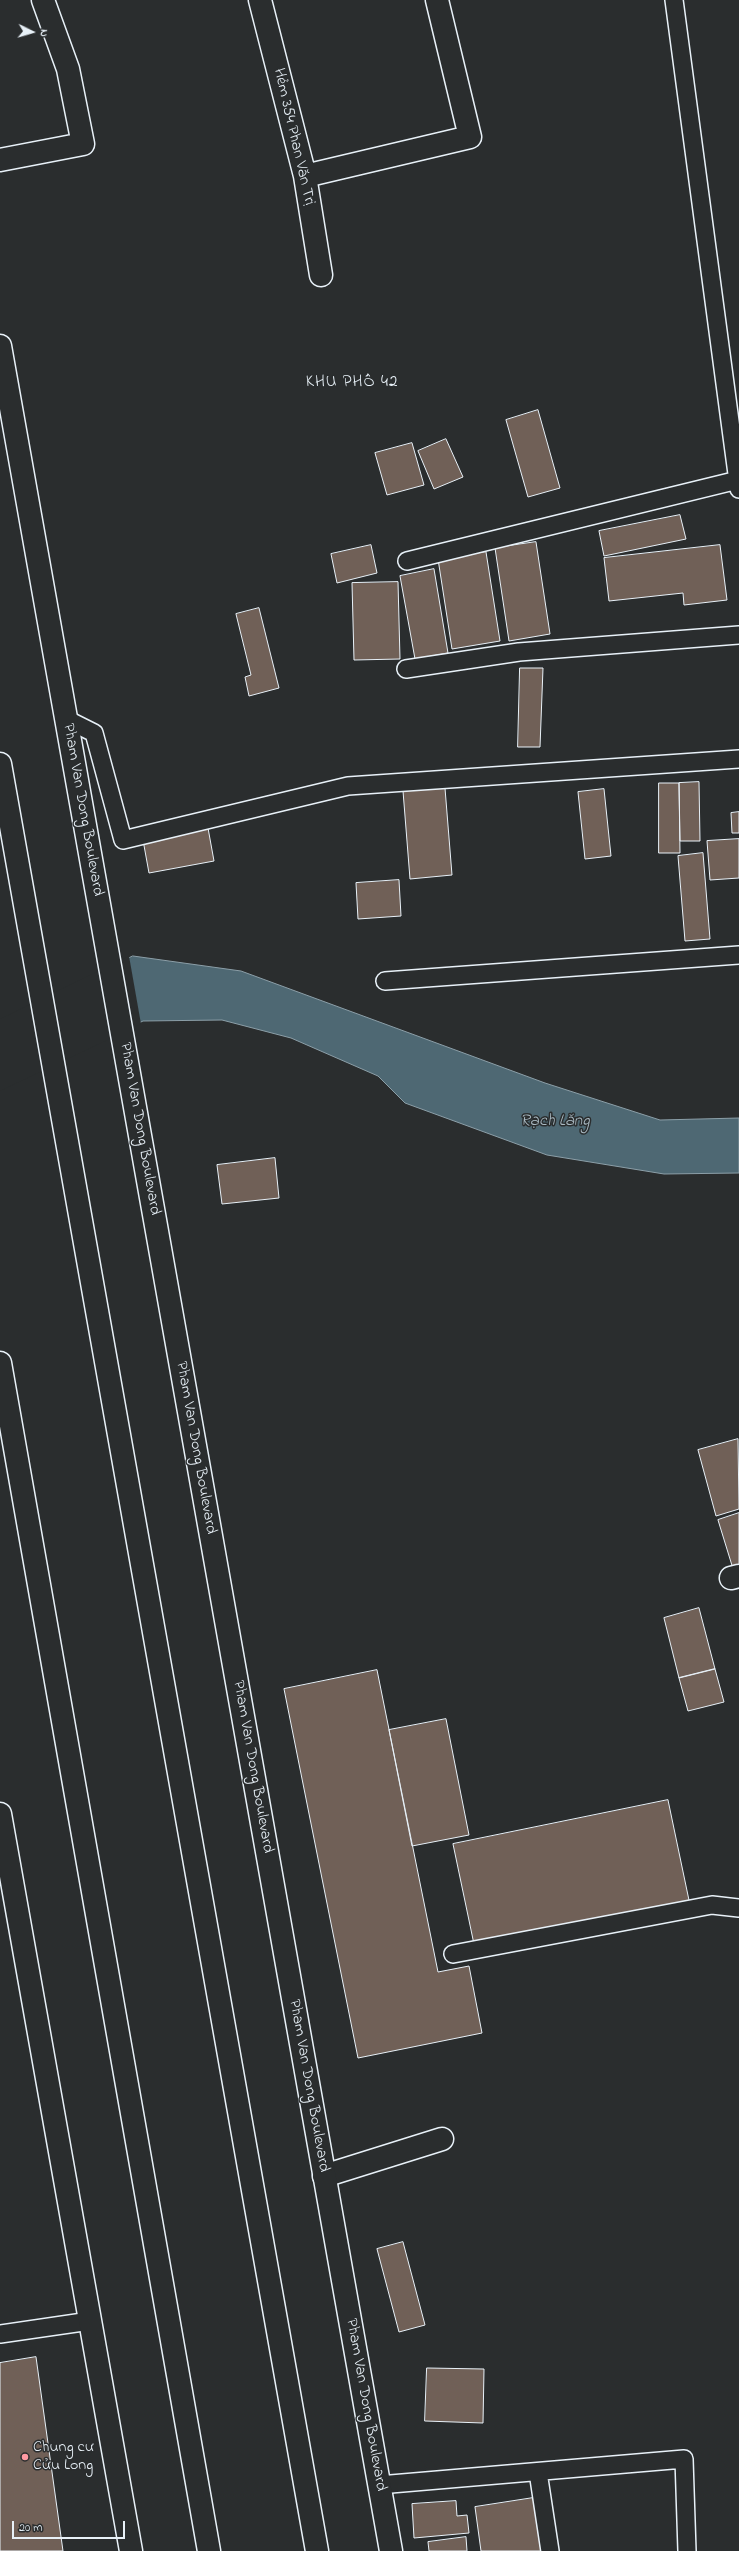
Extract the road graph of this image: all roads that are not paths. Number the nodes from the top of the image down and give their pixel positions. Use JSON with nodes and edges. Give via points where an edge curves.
{"nodes":[{"id":1,"x":43,"y":0,"type":"edge"},
{"id":2,"x":260,"y":0,"type":"edge"},
{"id":3,"x":437,"y":0,"type":"edge"},
{"id":4,"x":674,"y":0,"type":"edge"},
{"id":5,"x":0,"y":160,"type":"edge"},
{"id":6,"x":305,"y":176,"type":"junction"},
{"id":7,"x":320,"y":275,"type":"dead end"},
{"id":8,"x":0,"y":346,"type":"edge"},
{"id":9,"x":738,"y":484,"type":"edge"},
{"id":10,"x":407,"y":561,"type":"dead end"},
{"id":11,"x":739,"y":635,"type":"edge"},
{"id":12,"x":406,"y":669,"type":"dead end"},
{"id":13,"x":66,"y":719,"type":"junction"},
{"id":14,"x":739,"y":758,"type":"edge"},
{"id":15,"x":0,"y":764,"type":"edge"},
{"id":16,"x":739,"y":955,"type":"edge"},
{"id":17,"x":385,"y":981,"type":"dead end"},
{"id":18,"x":0,"y":1363,"type":"edge"},
{"id":19,"x":0,"y":1814,"type":"edge"},
{"id":20,"x":739,"y":1908,"type":"edge"},
{"id":21,"x":453,"y":1954,"type":"dead end"},
{"id":22,"x":442,"y":2139,"type":"dead end"},
{"id":23,"x":324,"y":2176,"type":"junction"},
{"id":24,"x":90,"y":2321,"type":"junction"},
{"id":25,"x":0,"y":2334,"type":"edge"},
{"id":26,"x":538,"y":2472,"type":"junction"},
{"id":27,"x":379,"y":2485,"type":"junction"},
{"id":28,"x":131,"y":2551,"type":"edge"},
{"id":29,"x":209,"y":2551,"type":"edge"},
{"id":30,"x":317,"y":2551,"type":"edge"},
{"id":31,"x":390,"y":2551,"type":"edge"},
{"id":32,"x":550,"y":2551,"type":"edge"},
{"id":33,"x":687,"y":2551,"type":"edge"}],
"edges":[{"from":1,"to":5,"type":"main road","via":[[68,69],[83,144]]},
{"from":2,"to":6,"type":"main road","name":"Hẻm 354 Phan Văn Trị"},
{"from":3,"to":6,"type":"main road","via":[[470,137]]},
{"from":4,"to":9,"type":"lane"},
{"from":6,"to":7,"type":"main road","name":"Hẻm 354 Phan Văn Trị"},
{"from":8,"to":13,"type":"main road","name":"Pham Van Dong Boulevard"},
{"from":9,"to":10,"type":"lane"},
{"from":11,"to":12,"type":"lane","via":[[519,652]]},
{"from":13,"to":14,"type":"lane","via":[[94,733],[123,840],[348,786]]},
{"from":13,"to":23,"type":"main road","name":"Pham Van Dong Boulevard"},
{"from":15,"to":30,"type":"main road"},
{"from":16,"to":17,"type":"lane"},
{"from":18,"to":29,"type":"main road"},
{"from":19,"to":24,"type":"main road"},
{"from":20,"to":21,"type":"lane","via":[[712,1905]]},
{"from":22,"to":23,"type":"main road"},
{"from":23,"to":27,"type":"main road","name":"Pham Van Dong Boulevard"},
{"from":24,"to":25,"type":"lane"},
{"from":24,"to":28,"type":"main road"},
{"from":26,"to":27,"type":"lane"},
{"from":26,"to":32,"type":"lane"},
{"from":26,"to":33,"type":"lane","via":[[684,2459]]},
{"from":27,"to":31,"type":"main road","name":"Pham Van Dong Boulevard"}]}
